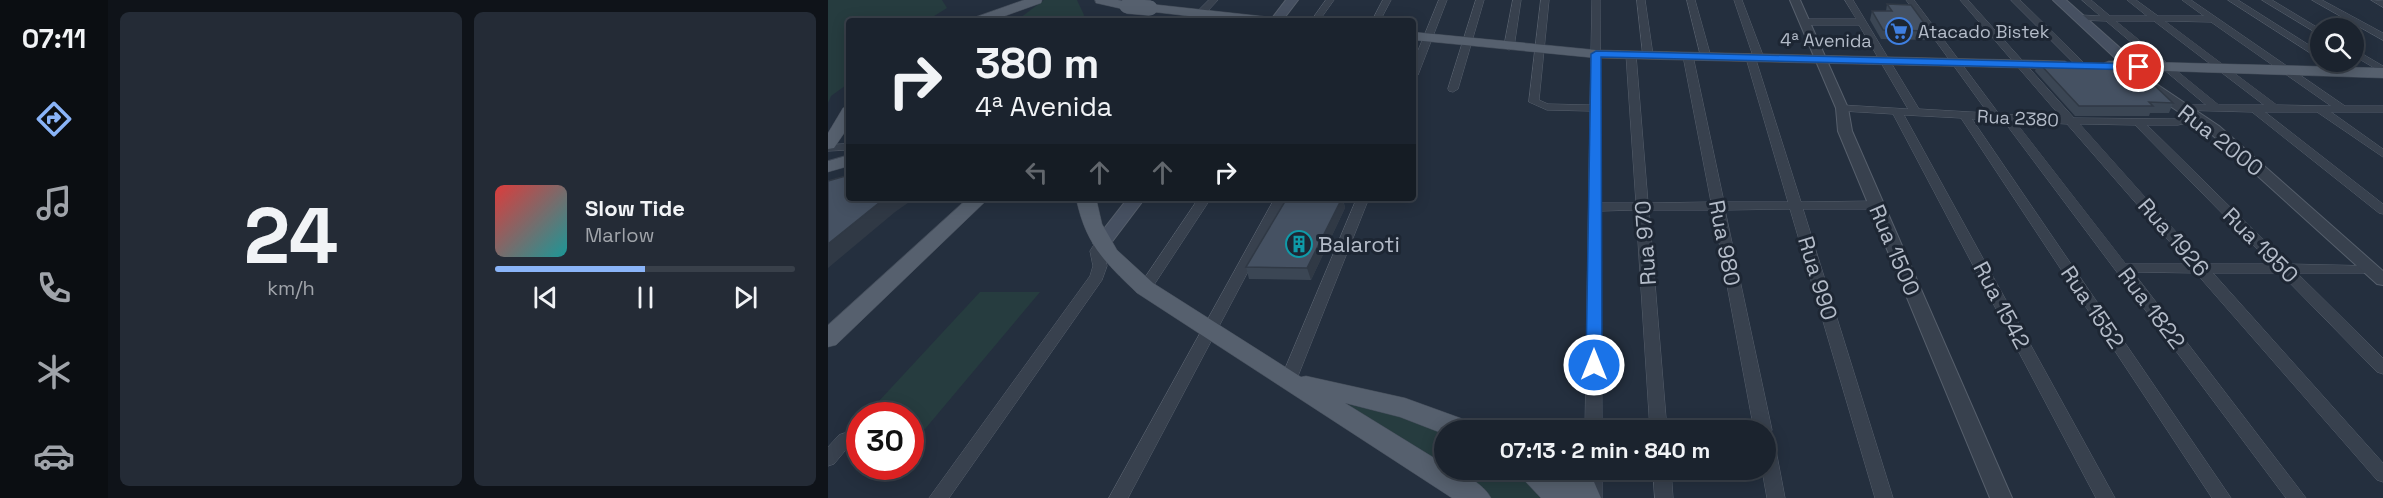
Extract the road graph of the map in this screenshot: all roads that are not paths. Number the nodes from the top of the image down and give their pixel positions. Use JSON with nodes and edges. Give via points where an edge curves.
{"nodes":[{"id":1,"x":1036,"y":0,"type":"edge"},
{"id":2,"x":1101,"y":0,"type":"edge"},
{"id":3,"x":1214,"y":0,"type":"edge"},
{"id":4,"x":1292,"y":0,"type":"edge"},
{"id":5,"x":1330,"y":0,"type":"edge"},
{"id":6,"x":1388,"y":0,"type":"edge"},
{"id":7,"x":1443,"y":0,"type":"edge"},
{"id":8,"x":1480,"y":0,"type":"edge"},
{"id":9,"x":1517,"y":0,"type":"edge"},
{"id":10,"x":1545,"y":0,"type":"edge"},
{"id":11,"x":1596,"y":0,"type":"edge"},
{"id":12,"x":1641,"y":0,"type":"edge"},
{"id":13,"x":1692,"y":0,"type":"edge"},
{"id":14,"x":1737,"y":0,"type":"edge"},
{"id":15,"x":1795,"y":0,"type":"edge"},
{"id":16,"x":1849,"y":0,"type":"edge"},
{"id":17,"x":1910,"y":0,"type":"edge"},
{"id":18,"x":1964,"y":0,"type":"edge"},
{"id":19,"x":2015,"y":0,"type":"edge"},
{"id":20,"x":2059,"y":0,"type":"edge"},
{"id":21,"x":2086,"y":0,"type":"edge"},
{"id":22,"x":2131,"y":0,"type":"edge"},
{"id":23,"x":2186,"y":0,"type":"edge"},
{"id":24,"x":2232,"y":0,"type":"edge"},
{"id":25,"x":2266,"y":0,"type":"edge"},
{"id":26,"x":2316,"y":0,"type":"edge"},
{"id":27,"x":2375,"y":0,"type":"edge"},
{"id":28,"x":2383,"y":4,"type":"edge"},
{"id":29,"x":1139,"y":5,"type":"edge"},
{"id":30,"x":1203,"y":14,"type":"junction"},
{"id":31,"x":986,"y":18,"type":"edge"},
{"id":32,"x":1193,"y":18,"type":"edge"},
{"id":33,"x":1241,"y":18,"type":"edge"},
{"id":34,"x":1278,"y":18,"type":"edge"},
{"id":35,"x":1317,"y":18,"type":"edge"},
{"id":36,"x":1378,"y":18,"type":"edge"},
{"id":37,"x":2080,"y":18,"type":"junction"},
{"id":38,"x":2108,"y":18,"type":"junction"},
{"id":39,"x":2156,"y":18,"type":"junction"},
{"id":40,"x":2212,"y":19,"type":"junction"},
{"id":41,"x":1805,"y":21,"type":"junction"},
{"id":42,"x":1862,"y":22,"type":"junction"},
{"id":43,"x":2310,"y":26,"type":"edge"},
{"id":44,"x":1420,"y":37,"type":"edge"},
{"id":45,"x":2383,"y":37,"type":"edge"},
{"id":46,"x":1467,"y":42,"type":"junction"},
{"id":47,"x":1509,"y":46,"type":"junction"},
{"id":48,"x":1539,"y":50,"type":"junction"},
{"id":49,"x":2310,"y":50,"type":"edge"},
{"id":50,"x":1596,"y":54,"type":"junction"},
{"id":51,"x":1631,"y":55,"type":"junction"},
{"id":52,"x":1648,"y":56,"type":"junction"},
{"id":53,"x":1688,"y":56,"type":"junction"},
{"id":54,"x":1706,"y":57,"type":"junction"},
{"id":55,"x":1755,"y":58,"type":"junction"},
{"id":56,"x":1416,"y":59,"type":"edge"},
{"id":57,"x":2364,"y":59,"type":"edge"},
{"id":58,"x":1821,"y":60,"type":"junction"},
{"id":59,"x":1885,"y":61,"type":"junction"},
{"id":60,"x":1956,"y":63,"type":"junction"},
{"id":61,"x":2021,"y":64,"type":"junction"},
{"id":62,"x":2082,"y":66,"type":"junction"},
{"id":63,"x":2133,"y":67,"type":"junction"},
{"id":64,"x":2167,"y":68,"type":"junction"},
{"id":65,"x":2222,"y":69,"type":"junction"},
{"id":66,"x":2287,"y":70,"type":"junction"},
{"id":67,"x":2310,"y":71,"type":"edge"},
{"id":68,"x":2383,"y":71,"type":"edge"},
{"id":69,"x":2364,"y":72,"type":"edge"},
{"id":70,"x":1454,"y":89,"type":"dead end"},
{"id":71,"x":1596,"y":108,"type":"junction"},
{"id":72,"x":1842,"y":108,"type":"junction"},
{"id":73,"x":2216,"y":108,"type":"junction"},
{"id":74,"x":2254,"y":108,"type":"junction"},
{"id":75,"x":2274,"y":108,"type":"junction"},
{"id":76,"x":2320,"y":109,"type":"junction"},
{"id":77,"x":2343,"y":109,"type":"junction"},
{"id":78,"x":2383,"y":109,"type":"edge"},
{"id":79,"x":1897,"y":111,"type":"junction"},
{"id":80,"x":2187,"y":111,"type":"junction"},
{"id":81,"x":1915,"y":112,"type":"junction"},
{"id":82,"x":1964,"y":115,"type":"junction"},
{"id":83,"x":846,"y":116,"type":"edge"},
{"id":84,"x":2002,"y":117,"type":"junction"},
{"id":85,"x":2072,"y":122,"type":"junction"},
{"id":86,"x":2138,"y":122,"type":"junction"},
{"id":87,"x":828,"y":146,"type":"edge"},
{"id":88,"x":846,"y":147,"type":"edge"},
{"id":89,"x":2383,"y":154,"type":"edge"},
{"id":90,"x":846,"y":161,"type":"edge"},
{"id":91,"x":828,"y":167,"type":"edge"},
{"id":92,"x":976,"y":201,"type":"edge"},
{"id":93,"x":1087,"y":201,"type":"edge"},
{"id":94,"x":1135,"y":201,"type":"edge"},
{"id":95,"x":1203,"y":201,"type":"edge"},
{"id":96,"x":1279,"y":201,"type":"edge"},
{"id":97,"x":1362,"y":201,"type":"edge"},
{"id":98,"x":1718,"y":206,"type":"junction"},
{"id":99,"x":1796,"y":206,"type":"junction"},
{"id":100,"x":1876,"y":206,"type":"junction"},
{"id":101,"x":1595,"y":207,"type":"junction"},
{"id":102,"x":1642,"y":207,"type":"junction"},
{"id":103,"x":2383,"y":210,"type":"edge"},
{"id":104,"x":1102,"y":243,"type":"junction"},
{"id":105,"x":2121,"y":268,"type":"junction"},
{"id":106,"x":2201,"y":268,"type":"junction"},
{"id":107,"x":2284,"y":269,"type":"junction"},
{"id":108,"x":2371,"y":269,"type":"junction"},
{"id":109,"x":2383,"y":280,"type":"edge"},
{"id":110,"x":1145,"y":288,"type":"junction"},
{"id":111,"x":1210,"y":330,"type":"junction"},
{"id":112,"x":828,"y":339,"type":"edge"},
{"id":113,"x":2383,"y":368,"type":"edge"},
{"id":114,"x":1288,"y":381,"type":"junction"},
{"id":115,"x":1437,"y":420,"type":"edge"},
{"id":116,"x":1593,"y":420,"type":"edge"},
{"id":117,"x":1658,"y":420,"type":"edge"},
{"id":118,"x":1761,"y":420,"type":"edge"},
{"id":119,"x":845,"y":440,"type":"dead end"},
{"id":120,"x":828,"y":459,"type":"edge"},
{"id":121,"x":2383,"y":475,"type":"edge"},
{"id":122,"x":1542,"y":480,"type":"edge"},
{"id":123,"x":1577,"y":480,"type":"edge"},
{"id":124,"x":1593,"y":480,"type":"edge"},
{"id":125,"x":1663,"y":480,"type":"edge"},
{"id":126,"x":1773,"y":480,"type":"edge"},
{"id":127,"x":938,"y":498,"type":"edge"},
{"id":128,"x":1118,"y":498,"type":"edge"},
{"id":129,"x":1476,"y":498,"type":"edge"},
{"id":130,"x":1559,"y":498,"type":"edge"},
{"id":131,"x":1586,"y":498,"type":"edge"},
{"id":132,"x":1593,"y":498,"type":"edge"},
{"id":133,"x":1664,"y":498,"type":"edge"},
{"id":134,"x":1776,"y":498,"type":"edge"},
{"id":135,"x":1884,"y":498,"type":"edge"},
{"id":136,"x":2001,"y":498,"type":"edge"},
{"id":137,"x":2106,"y":498,"type":"edge"},
{"id":138,"x":2222,"y":498,"type":"edge"},
{"id":139,"x":2297,"y":498,"type":"edge"}],
"edges":[{"from":1,"to":31,"type":"main road"},
{"from":2,"to":29,"type":"main road"},
{"from":3,"to":30,"type":"street"},
{"from":4,"to":34,"type":"main road"},
{"from":5,"to":35,"type":"street"},
{"from":6,"to":36,"type":"street"},
{"from":7,"to":44,"type":"street"},
{"from":8,"to":46,"type":"street"},
{"from":9,"to":47,"type":"street"},
{"from":10,"to":48,"type":"street"},
{"from":11,"to":50,"type":"street"},
{"from":12,"to":52,"type":"street"},
{"from":13,"to":54,"type":"street"},
{"from":14,"to":55,"type":"street","name":"Rua 990"},
{"from":15,"to":41,"type":"street","name":"Rua 1500"},
{"from":16,"to":42,"type":"street"},
{"from":17,"to":60,"type":"street","name":"Rua 1822"},
{"from":18,"to":61,"type":"street","name":"Rua 1926"},
{"from":19,"to":62,"type":"street"},
{"from":20,"to":37,"type":"main road","name":"Rua 2000"},
{"from":21,"to":38,"type":"street"},
{"from":22,"to":39,"type":"street"},
{"from":23,"to":40,"type":"street"},
{"from":24,"to":49,"type":"street"},
{"from":25,"to":43,"type":"street"},
{"from":26,"to":45,"type":"street"},
{"from":27,"to":28,"type":"street"},
{"from":29,"to":30,"type":"main road"},
{"from":30,"to":32,"type":"main road"},
{"from":30,"to":33,"type":"main road"},
{"from":37,"to":38,"type":"street"},
{"from":37,"to":63,"type":"main road","name":"Rua 2000"},
{"from":38,"to":39,"type":"street"},
{"from":38,"to":64,"type":"street"},
{"from":39,"to":40,"type":"street"},
{"from":39,"to":65,"type":"street"},
{"from":40,"to":66,"type":"street"},
{"from":41,"to":42,"type":"street"},
{"from":41,"to":58,"type":"street","name":"Rua 1500"},
{"from":42,"to":59,"type":"street"},
{"from":44,"to":46,"type":"main road","name":"4ª Avenida"},
{"from":44,"to":56,"type":"street"},
{"from":46,"to":47,"type":"main road","name":"4ª Avenida"},
{"from":46,"to":70,"type":"street"},
{"from":47,"to":48,"type":"main road","name":"4ª Avenida"},
{"from":48,"to":50,"type":"main road","name":"4ª Avenida"},
{"from":48,"to":71,"type":"street","via":[[1534,102],[1547,107]]},
{"from":50,"to":51,"type":"main road","name":"4ª Avenida"},
{"from":50,"to":71,"type":"street"},
{"from":51,"to":52,"type":"main road","name":"4ª Avenida"},
{"from":51,"to":102,"type":"street","name":"Rua 970"},
{"from":52,"to":53,"type":"main road","name":"4ª Avenida"},
{"from":53,"to":54,"type":"main road","name":"4ª Avenida"},
{"from":53,"to":98,"type":"street","name":"Rua 980"},
{"from":54,"to":55,"type":"main road","name":"4ª Avenida"},
{"from":55,"to":58,"type":"main road","name":"4ª Avenida"},
{"from":55,"to":99,"type":"street","name":"Rua 990"},
{"from":57,"to":68,"type":"street"},
{"from":58,"to":59,"type":"main road","name":"4ª Avenida"},
{"from":58,"to":72,"type":"street","name":"Rua 1500"},
{"from":59,"to":60,"type":"main road","name":"4ª Avenida"},
{"from":59,"to":81,"type":"street"},
{"from":60,"to":61,"type":"main road","name":"4ª Avenida"},
{"from":60,"to":84,"type":"street","name":"Rua 1822"},
{"from":61,"to":62,"type":"main road","name":"4ª Avenida"},
{"from":61,"to":85,"type":"street","name":"Rua 1926"},
{"from":62,"to":63,"type":"main road","name":"4ª Avenida"},
{"from":63,"to":64,"type":"main road","name":"4ª Avenida"},
{"from":63,"to":80,"type":"street","name":"Rua 2000"},
{"from":64,"to":65,"type":"main road","name":"4ª Avenida"},
{"from":64,"to":73,"type":"street"},
{"from":65,"to":66,"type":"main road","name":"4ª Avenida"},
{"from":65,"to":75,"type":"street"},
{"from":66,"to":67,"type":"main road","name":"4ª Avenida"},
{"from":66,"to":77,"type":"street"},
{"from":68,"to":69,"type":"main road","name":"4ª Avenida"},
{"from":71,"to":101,"type":"street"},
{"from":72,"to":79,"type":"street","name":"Rua 2380"},
{"from":72,"to":100,"type":"street","name":"Rua 1500","via":[[1845,131]]},
{"from":73,"to":74,"type":"street","name":"Rua 2380"},
{"from":73,"to":80,"type":"street","name":"Rua 2380"},
{"from":74,"to":75,"type":"street","name":"Rua 2380"},
{"from":74,"to":103,"type":"street"},
{"from":75,"to":76,"type":"street","name":"Rua 2380"},
{"from":76,"to":77,"type":"street","name":"Rua 2380"},
{"from":76,"to":89,"type":"street"},
{"from":77,"to":78,"type":"street","name":"Rua 2380"},
{"from":79,"to":81,"type":"street","name":"Rua 2380"},
{"from":79,"to":137,"type":"street","name":"Rua 1542"},
{"from":80,"to":86,"type":"street","name":"Rua 2380","via":[[2188,120]]},
{"from":80,"to":108,"type":"street","name":"Rua 2000","via":[[2214,129]]},
{"from":81,"to":82,"type":"street","name":"Rua 2380"},
{"from":82,"to":84,"type":"street","name":"Rua 2380"},
{"from":82,"to":138,"type":"street","name":"Rua 1552"},
{"from":83,"to":87,"type":"main road"},
{"from":84,"to":85,"type":"street","name":"Rua 2380"},
{"from":84,"to":105,"type":"street","name":"Rua 1822"},
{"from":85,"to":86,"type":"street","name":"Rua 2380"},
{"from":85,"to":106,"type":"street","name":"Rua 1926"},
{"from":86,"to":107,"type":"street","name":"Rua 1950"},
{"from":87,"to":88,"type":"street"},
{"from":90,"to":91,"type":"main road"},
{"from":92,"to":112,"type":"main road"},
{"from":93,"to":104,"type":"main road"},
{"from":94,"to":104,"type":"main road"},
{"from":95,"to":110,"type":"street"},
{"from":96,"to":111,"type":"street"},
{"from":97,"to":114,"type":"street"},
{"from":98,"to":99,"type":"street"},
{"from":98,"to":102,"type":"street"},
{"from":98,"to":118,"type":"street","name":"Rua 980"},
{"from":99,"to":100,"type":"street"},
{"from":99,"to":135,"type":"street","name":"Rua 990"},
{"from":100,"to":136,"type":"street","name":"Rua 1500"},
{"from":101,"to":102,"type":"street"},
{"from":101,"to":116,"type":"street"},
{"from":102,"to":117,"type":"street","name":"Rua 970"},
{"from":104,"to":110,"type":"main road"},
{"from":104,"to":127,"type":"street","via":[[1097,251],[1097,277]]},
{"from":105,"to":106,"type":"street"},
{"from":105,"to":139,"type":"street","name":"Rua 1822"},
{"from":106,"to":107,"type":"street"},
{"from":106,"to":121,"type":"street","name":"Rua 1926"},
{"from":107,"to":108,"type":"street"},
{"from":107,"to":113,"type":"street","name":"Rua 1950"},
{"from":108,"to":109,"type":"street","name":"Rua 2000"},
{"from":110,"to":111,"type":"main road"},
{"from":111,"to":114,"type":"main road"},
{"from":111,"to":128,"type":"street"},
{"from":114,"to":115,"type":"main road","via":[[1405,408]]},
{"from":114,"to":129,"type":"main road"},
{"from":119,"to":120,"type":"street"},
{"from":122,"to":130,"type":"main road"},
{"from":123,"to":131,"type":"main road"},
{"from":124,"to":132,"type":"street"},
{"from":125,"to":133,"type":"street"},
{"from":126,"to":134,"type":"street"}]}
